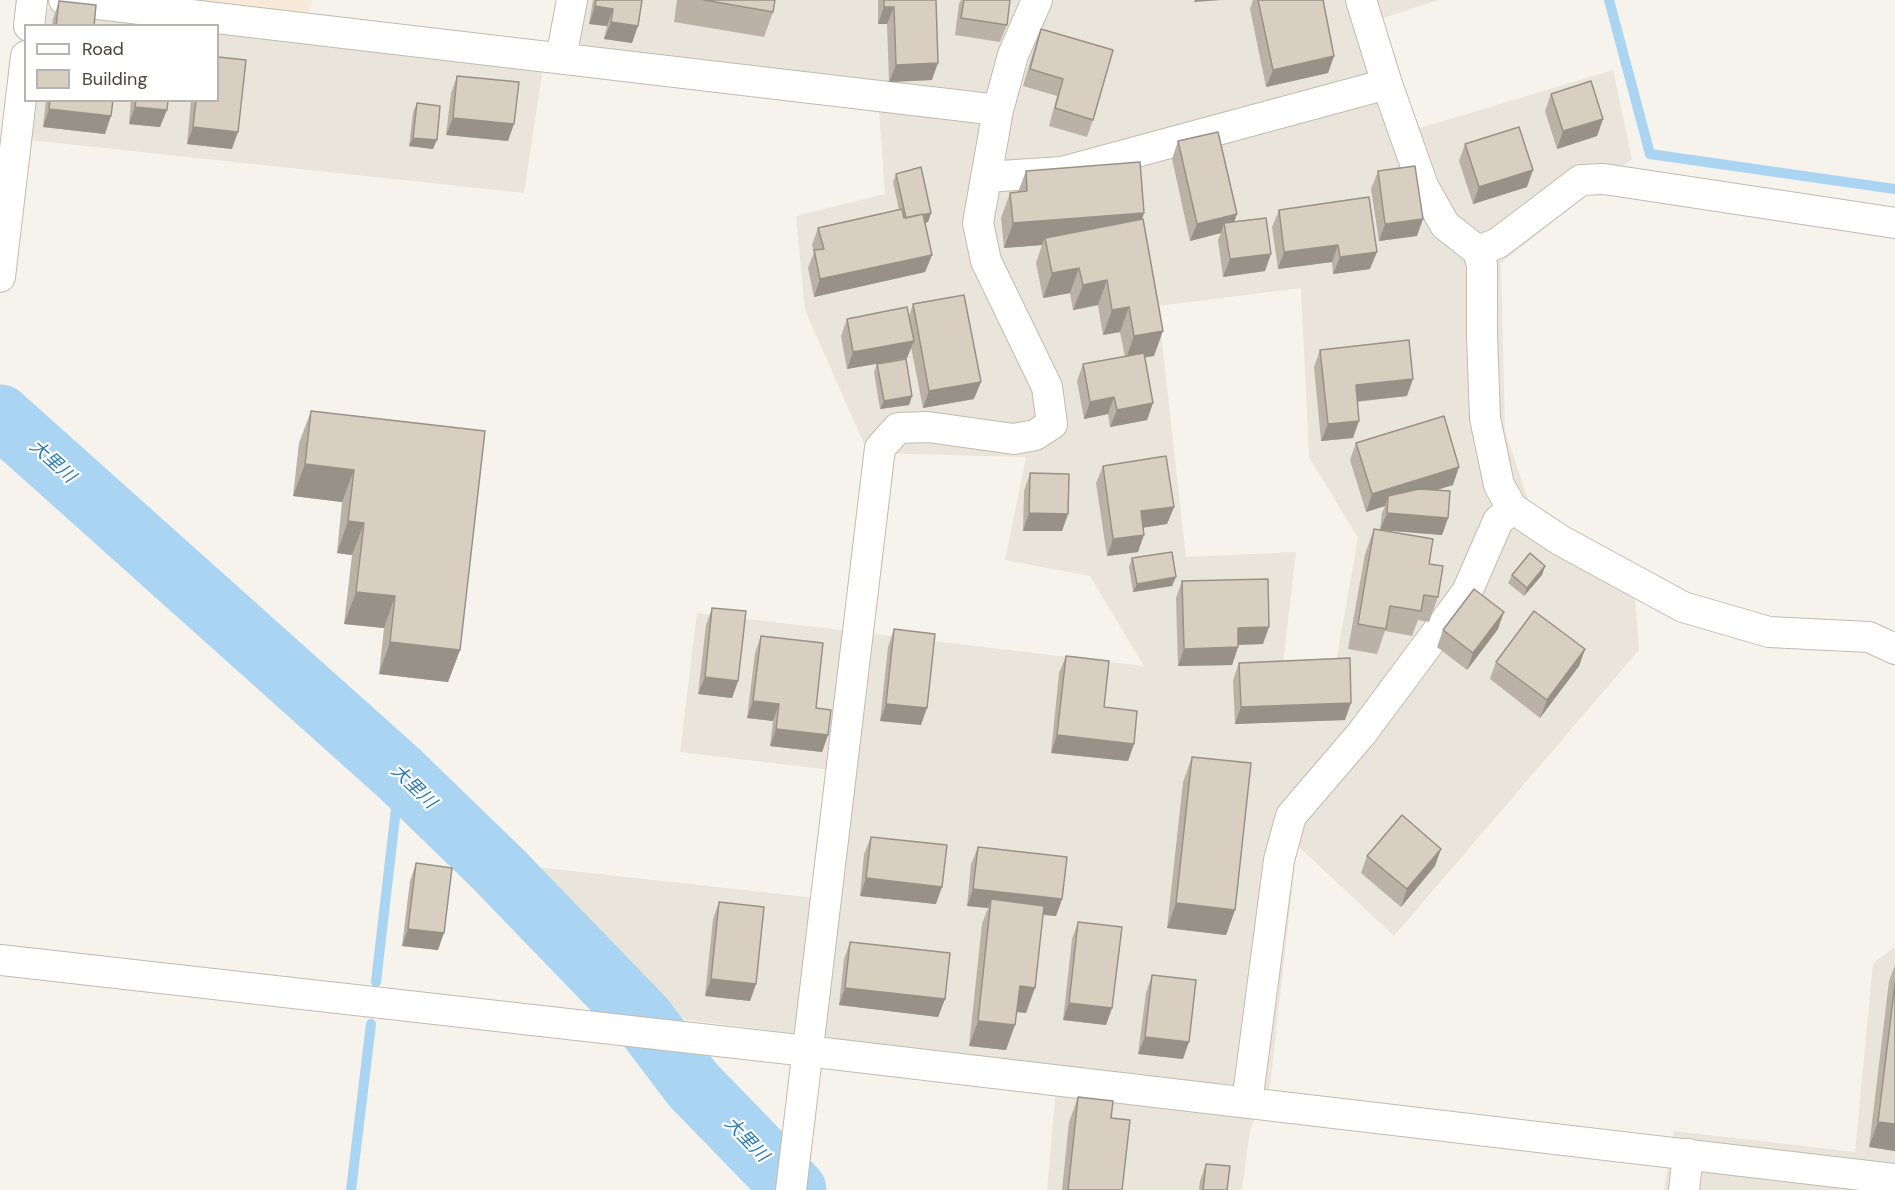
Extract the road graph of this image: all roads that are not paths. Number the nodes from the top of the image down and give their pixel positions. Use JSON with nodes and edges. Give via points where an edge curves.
{"nodes":[{"id":1,"x":32,"y":0,"type":"edge"},
{"id":2,"x":64,"y":0,"type":"edge"},
{"id":3,"x":572,"y":0,"type":"edge"},
{"id":4,"x":1037,"y":0,"type":"edge"},
{"id":5,"x":1362,"y":0,"type":"edge"},
{"id":6,"x":29,"y":24,"type":"edge"},
{"id":7,"x":561,"y":58,"type":"junction"},
{"id":8,"x":24,"y":73,"type":"edge"},
{"id":9,"x":1387,"y":84,"type":"junction"},
{"id":10,"x":998,"y":110,"type":"junction"},
{"id":11,"x":986,"y":177,"type":"junction"},
{"id":12,"x":1895,"y":223,"type":"edge"},
{"id":13,"x":1478,"y":251,"type":"junction"},
{"id":14,"x":0,"y":277,"type":"edge"},
{"id":15,"x":1512,"y":508,"type":"junction"},
{"id":16,"x":1886,"y":642,"type":"edge"},
{"id":17,"x":0,"y":960,"type":"edge"},
{"id":18,"x":807,"y":1051,"type":"junction"},
{"id":19,"x":1247,"y":1103,"type":"junction"},
{"id":20,"x":1688,"y":1154,"type":"junction"},
{"id":21,"x":793,"y":1176,"type":"edge"},
{"id":22,"x":1895,"y":1179,"type":"edge"},
{"id":23,"x":1684,"y":1190,"type":"edge"}],
"edges":[{"from":1,"to":6,"type":"street"},
{"from":2,"to":7,"type":"street"},
{"from":3,"to":7,"type":"street"},
{"from":4,"to":10,"type":"street","via":[[1013,55]]},
{"from":5,"to":9,"type":"street"},
{"from":7,"to":10,"type":"street"},
{"from":8,"to":14,"type":"street"},
{"from":9,"to":11,"type":"street","via":[[1062,172]]},
{"from":9,"to":13,"type":"street","via":[[1423,186],[1445,225]]},
{"from":10,"to":11,"type":"street"},
{"from":11,"to":18,"type":"street","via":[[978,223],[986,261],[1047,387],[1052,424],[1035,435],[1014,439],[928,427],[898,428],[880,448]]},
{"from":12,"to":13,"type":"street","via":[[1604,179],[1581,180],[1498,243]]},
{"from":13,"to":15,"type":"street","via":[[1482,266],[1485,418],[1499,485]]},
{"from":15,"to":16,"type":"street","via":[[1560,540],[1683,607],[1769,632]]},
{"from":15,"to":19,"type":"street","via":[[1498,521],[1467,591],[1362,733],[1291,816],[1279,860]]},
{"from":17,"to":18,"type":"street"},
{"from":18,"to":19,"type":"street"},
{"from":18,"to":21,"type":"street"},
{"from":19,"to":20,"type":"street"},
{"from":20,"to":22,"type":"street"},
{"from":20,"to":23,"type":"street"}]}
